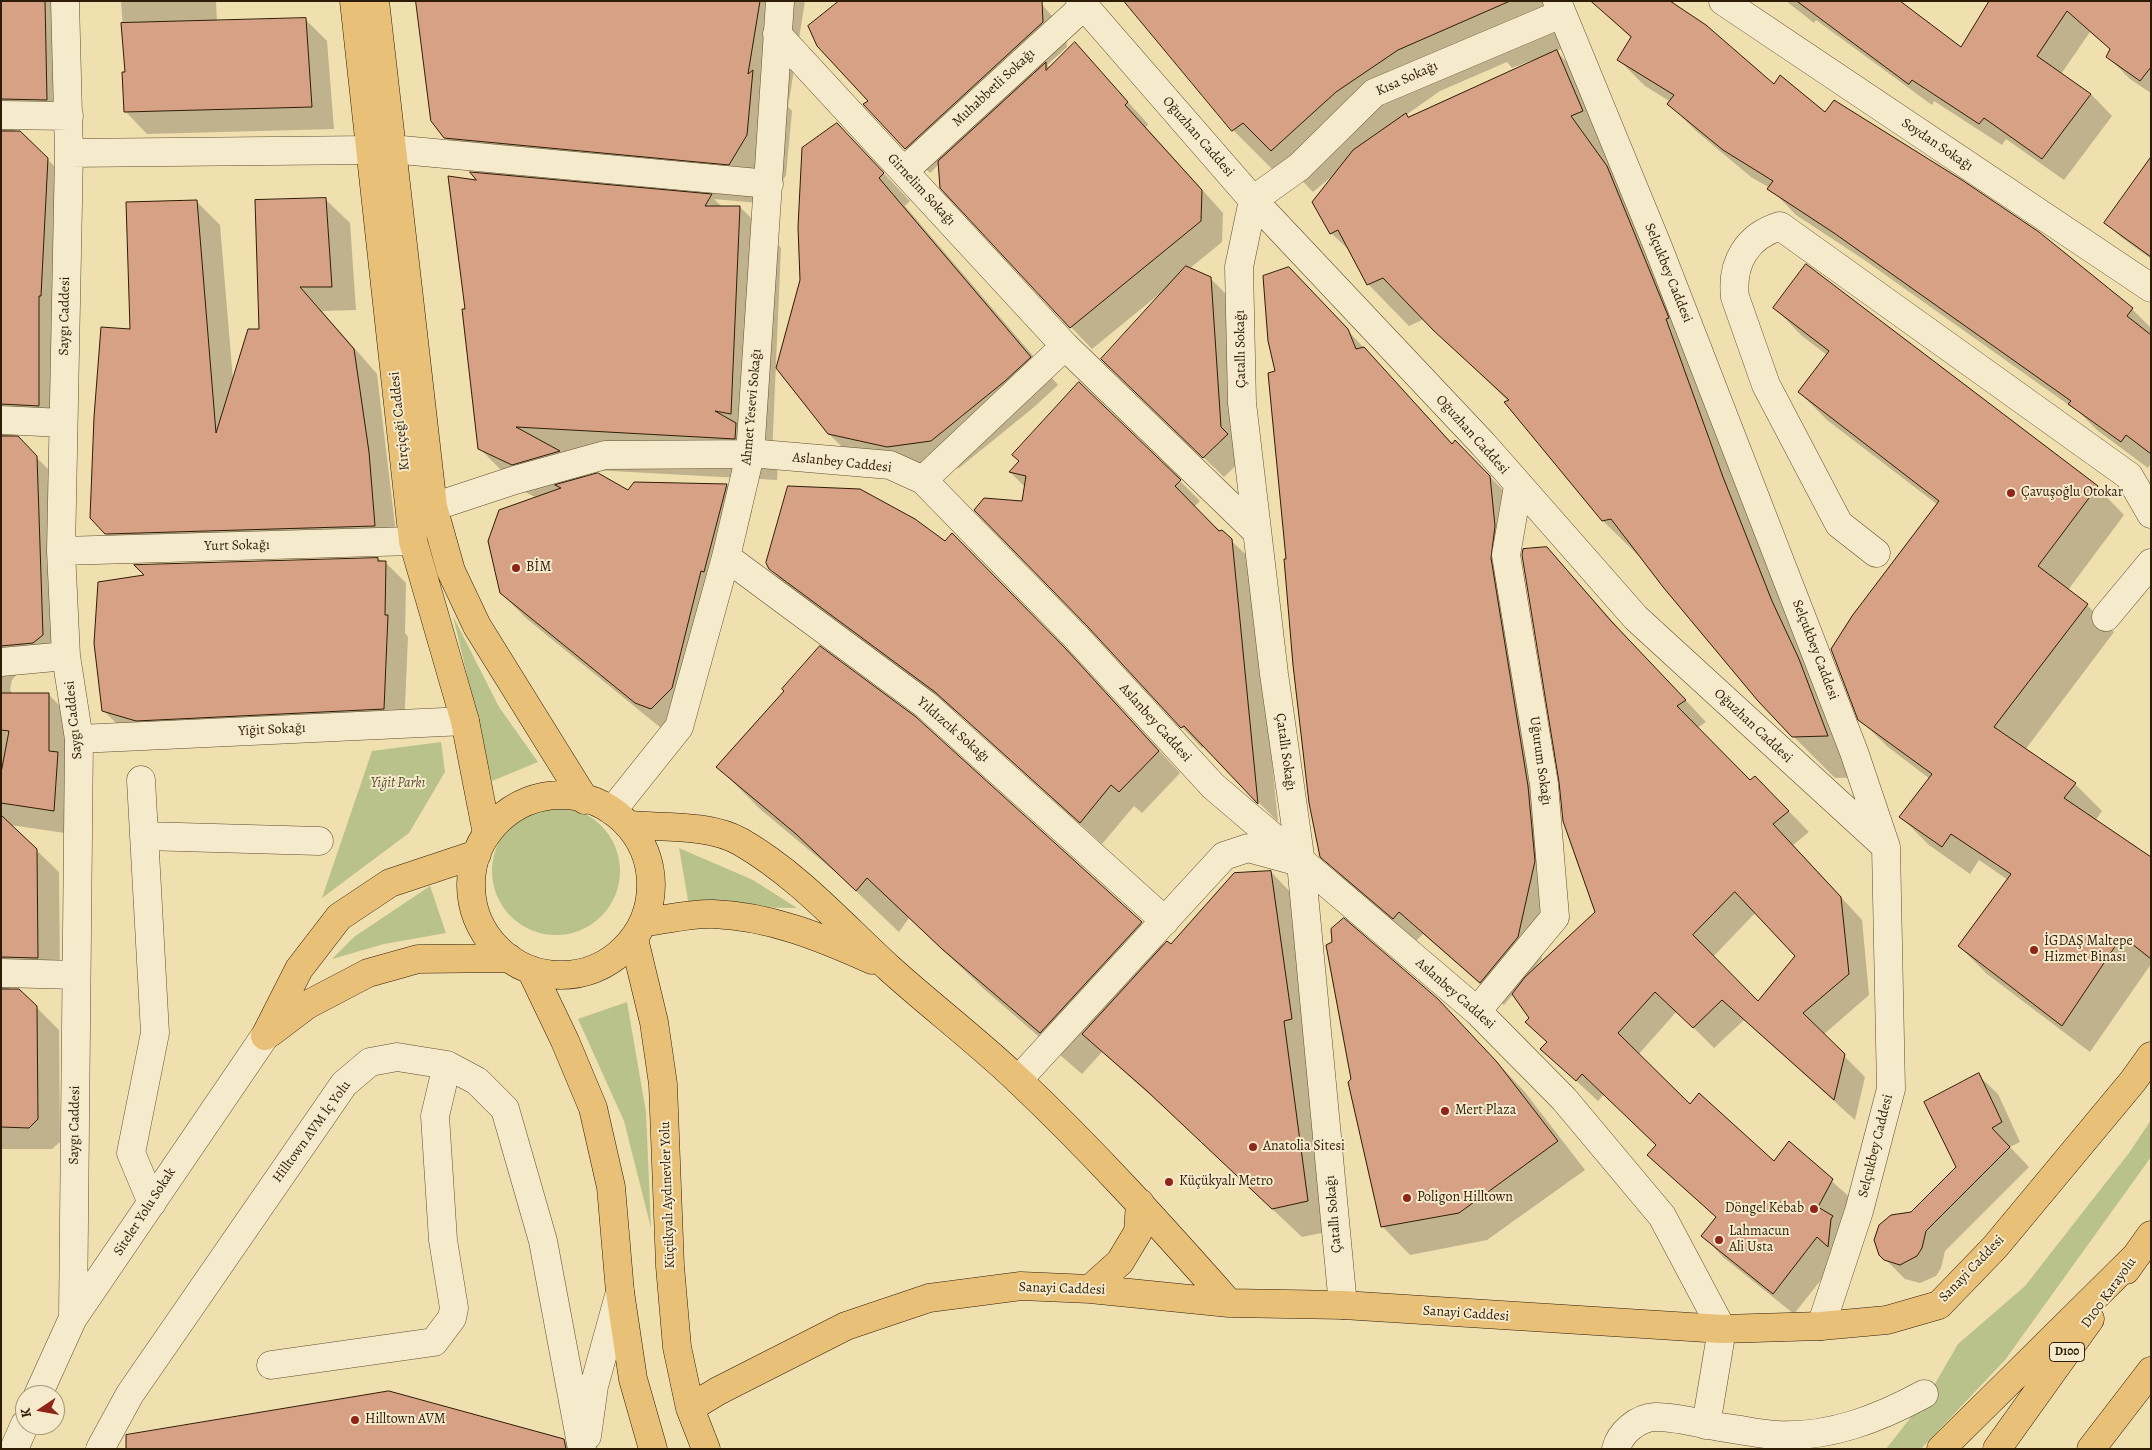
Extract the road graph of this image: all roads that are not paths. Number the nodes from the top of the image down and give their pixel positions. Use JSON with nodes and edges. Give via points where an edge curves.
{"nodes":[{"id":1,"x":65,"y":1,"type":"edge"},
{"id":2,"x":354,"y":1,"type":"edge"},
{"id":3,"x":375,"y":1,"type":"edge"},
{"id":4,"x":780,"y":1,"type":"edge"},
{"id":5,"x":1723,"y":1,"type":"edge"},
{"id":6,"x":1082,"y":4,"type":"edge"},
{"id":7,"x":1559,"y":8,"type":"edge"},
{"id":8,"x":777,"y":34,"type":"junction"},
{"id":9,"x":1,"y":115,"type":"edge"},
{"id":10,"x":68,"y":116,"type":"junction"},
{"id":11,"x":380,"y":150,"type":"junction"},
{"id":12,"x":69,"y":153,"type":"junction"},
{"id":13,"x":904,"y":171,"type":"junction"},
{"id":14,"x":769,"y":184,"type":"junction"},
{"id":15,"x":1253,"y":200,"type":"junction"},
{"id":16,"x":2151,"y":288,"type":"edge"},
{"id":17,"x":1065,"y":346,"type":"junction"},
{"id":18,"x":1,"y":420,"type":"edge"},
{"id":19,"x":63,"y":423,"type":"junction"},
{"id":20,"x":750,"y":455,"type":"junction"},
{"id":21,"x":924,"y":480,"type":"junction"},
{"id":22,"x":1518,"y":486,"type":"junction"},
{"id":23,"x":433,"y":507,"type":"junction"},
{"id":24,"x":2151,"y":514,"type":"edge"},
{"id":25,"x":1256,"y":531,"type":"junction"},
{"id":26,"x":413,"y":542,"type":"junction"},
{"id":27,"x":60,"y":550,"type":"junction"},
{"id":28,"x":1876,"y":553,"type":"dead end"},
{"id":29,"x":726,"y":557,"type":"junction"},
{"id":30,"x":2151,"y":563,"type":"edge"},
{"id":31,"x":2106,"y":617,"type":"dead end"},
{"id":32,"x":66,"y":656,"type":"junction"},
{"id":33,"x":1,"y":662,"type":"edge"},
{"id":34,"x":465,"y":721,"type":"junction"},
{"id":35,"x":79,"y":739,"type":"junction"},
{"id":36,"x":141,"y":780,"type":"dead end"},
{"id":37,"x":584,"y":800,"type":"junction"},
{"id":38,"x":620,"y":818,"type":"junction"},
{"id":39,"x":144,"y":836,"type":"junction"},
{"id":40,"x":319,"y":840,"type":"dead end"},
{"id":41,"x":482,"y":844,"type":"junction"},
{"id":42,"x":1886,"y":847,"type":"junction"},
{"id":43,"x":1301,"y":863,"type":"junction"},
{"id":44,"x":1164,"y":921,"type":"junction"},
{"id":45,"x":639,"y":931,"type":"junction"},
{"id":46,"x":520,"y":964,"type":"junction"},
{"id":47,"x":889,"y":968,"type":"junction"},
{"id":48,"x":1,"y":973,"type":"edge"},
{"id":49,"x":76,"y":975,"type":"junction"},
{"id":50,"x":1477,"y":1011,"type":"junction"},
{"id":51,"x":265,"y":1036,"type":"junction"},
{"id":52,"x":2151,"y":1056,"type":"edge"},
{"id":53,"x":447,"y":1065,"type":"junction"},
{"id":54,"x":1018,"y":1080,"type":"junction"},
{"id":55,"x":152,"y":1203,"type":"junction"},
{"id":56,"x":1140,"y":1203,"type":"junction"},
{"id":57,"x":2144,"y":1245,"type":"edge"},
{"id":58,"x":1090,"y":1289,"type":"junction"},
{"id":59,"x":620,"y":1292,"type":"junction"},
{"id":60,"x":1230,"y":1303,"type":"junction"},
{"id":61,"x":1343,"y":1305,"type":"junction"},
{"id":62,"x":73,"y":1318,"type":"junction"},
{"id":63,"x":1821,"y":1326,"type":"junction"},
{"id":64,"x":1722,"y":1329,"type":"junction"},
{"id":65,"x":272,"y":1365,"type":"dead end"},
{"id":66,"x":2147,"y":1376,"type":"edge"},
{"id":67,"x":43,"y":1385,"type":"edge"},
{"id":68,"x":1924,"y":1394,"type":"dead end"},
{"id":69,"x":690,"y":1408,"type":"junction"},
{"id":70,"x":1706,"y":1425,"type":"junction"},
{"id":71,"x":20,"y":1435,"type":"edge"},
{"id":72,"x":14,"y":1449,"type":"edge"},
{"id":73,"x":100,"y":1449,"type":"edge"},
{"id":74,"x":584,"y":1449,"type":"edge"},
{"id":75,"x":653,"y":1449,"type":"edge"},
{"id":76,"x":706,"y":1449,"type":"edge"},
{"id":77,"x":1616,"y":1449,"type":"edge"},
{"id":78,"x":1941,"y":1449,"type":"edge"},
{"id":79,"x":1997,"y":1449,"type":"edge"},
{"id":80,"x":2091,"y":1449,"type":"edge"},
{"id":81,"x":2108,"y":1449,"type":"edge"}],
"edges":[{"from":1,"to":10,"type":"street","name":"Saygı Caddesi"},
{"from":2,"to":11,"type":"main road","name":"Kırçiçeği Caddesi"},
{"from":3,"to":11,"type":"main road","name":"Kırçiçeği Caddesi"},
{"from":4,"to":8,"type":"street","name":"Ahmet Yesevi Sokağı"},
{"from":5,"to":16,"type":"street","name":"Soydan Sokağı"},
{"from":6,"to":13,"type":"street","name":"Muhabbetli Sokağı"},
{"from":6,"to":15,"type":"street","name":"Oğuzhan Caddesi"},
{"from":7,"to":15,"type":"street","name":"Kısa Sokağı","via":[[1374,93],[1299,167]]},
{"from":7,"to":42,"type":"street","name":"Selçukbey Caddesi","via":[[1676,293],[1851,743]]},
{"from":8,"to":13,"type":"street","name":"Girnelim Sokağı"},
{"from":8,"to":14,"type":"street","name":"Ahmet Yesevi Sokağı"},
{"from":9,"to":10,"type":"street"},
{"from":10,"to":12,"type":"street","name":"Saygı Caddesi"},
{"from":11,"to":12,"type":"street"},
{"from":11,"to":14,"type":"street"},
{"from":11,"to":23,"type":"main road","name":"Kırçiçeği Caddesi"},
{"from":11,"to":26,"type":"main road","name":"Kırçiçeği Caddesi"},
{"from":12,"to":19,"type":"street","name":"Saygı Caddesi"},
{"from":13,"to":17,"type":"street","name":"Girnelim Sokağı"},
{"from":14,"to":20,"type":"street","name":"Ahmet Yesevi Sokağı"},
{"from":15,"to":22,"type":"street","name":"Oğuzhan Caddesi","via":[[1484,444]]},
{"from":15,"to":25,"type":"street","name":"Çatallı Sokağı","via":[[1239,267],[1242,403]]},
{"from":17,"to":21,"type":"street"},
{"from":17,"to":25,"type":"street","name":"Girnelim Sokağı"},
{"from":18,"to":19,"type":"street"},
{"from":19,"to":27,"type":"street","name":"Saygı Caddesi"},
{"from":20,"to":21,"type":"street","name":"Aslanbey Caddesi","via":[[890,465]]},
{"from":20,"to":23,"type":"street","name":"Aslanbey Caddesi","via":[[604,455]]},
{"from":20,"to":29,"type":"street","name":"Ahmet Yesevi Sokağı"},
{"from":21,"to":43,"type":"street","name":"Aslanbey Caddesi","via":[[1077,638],[1213,786]]},
{"from":22,"to":42,"type":"street","name":"Oğuzhan Caddesi","via":[[1636,618]]},
{"from":22,"to":50,"type":"street","name":"Uğurum Sokağı","via":[[1506,555],[1544,784],[1555,916]]},
{"from":23,"to":37,"type":"main road","name":"Kırçiçeği Caddesi","via":[[451,571],[477,626]]},
{"from":24,"to":28,"type":"street","via":[[2129,476],[1780,226],[1759,235],[1742,254],[1733,282],[1735,296],[1766,385],[1839,524]]},
{"from":25,"to":43,"type":"street","name":"Çatallı Sokağı"},
{"from":26,"to":27,"type":"street","name":"Yurt Sokağı"},
{"from":26,"to":34,"type":"main road","name":"Kırçiçeği Caddesi"},
{"from":27,"to":32,"type":"street","name":"Saygı Caddesi"},
{"from":29,"to":38,"type":"street","name":"Ahmet Yesevi Sokağı","via":[[679,727]]},
{"from":29,"to":44,"type":"street","name":"Yıldızcık Sokağı","via":[[926,705]]},
{"from":30,"to":31,"type":"street"},
{"from":32,"to":33,"type":"street"},
{"from":32,"to":35,"type":"street","name":"Saygı Caddesi"},
{"from":34,"to":35,"type":"street","name":"Yiğit Sokağı"},
{"from":34,"to":41,"type":"main road","name":"Kırçiçeği Caddesi"},
{"from":35,"to":49,"type":"street","name":"Saygı Caddesi"},
{"from":36,"to":39,"type":"street"},
{"from":37,"to":38,"type":"main road"},
{"from":37,"to":41,"type":"main road","via":[[545,796],[520,804],[502,817]]},
{"from":38,"to":45,"type":"main road","via":[[641,842],[649,863],[651,893]]},
{"from":38,"to":47,"type":"main road","via":[[712,832],[740,842],[788,875],[833,913]]},
{"from":39,"to":40,"type":"street"},
{"from":39,"to":55,"type":"street","via":[[154,1033],[131,1153]]},
{"from":41,"to":46,"type":"main road","via":[[472,876],[472,899],[479,921],[493,943]]},
{"from":41,"to":51,"type":"main road","via":[[390,883],[338,916],[299,969]]},
{"from":42,"to":63,"type":"street","name":"Selçukbey Caddesi","via":[[1891,1089],[1859,1211]]},
{"from":43,"to":44,"type":"street","via":[[1248,848],[1224,856]]},
{"from":43,"to":50,"type":"street","name":"Aslanbey Caddesi"},
{"from":43,"to":61,"type":"street","name":"Çatallı Sokağı"},
{"from":44,"to":54,"type":"street"},
{"from":45,"to":46,"type":"main road","via":[[620,954],[579,974],[553,975]]},
{"from":45,"to":47,"type":"main road","via":[[711,914],[752,918],[817,936]]},
{"from":45,"to":69,"type":"main road","name":"Küçükyalı Aydınevler Yolu","via":[[663,1084],[676,1338]]},
{"from":46,"to":51,"type":"main road","via":[[418,959],[368,973],[307,1005]]},
{"from":46,"to":59,"type":"main road","via":[[565,1041],[593,1108],[611,1187]]},
{"from":47,"to":54,"type":"main road"},
{"from":48,"to":49,"type":"street"},
{"from":49,"to":62,"type":"street","name":"Saygı Caddesi"},
{"from":50,"to":64,"type":"street","name":"Aslanbey Caddesi","via":[[1564,1099],[1662,1216]]},
{"from":51,"to":55,"type":"street","name":"Siteler Yolu Sokak"},
{"from":52,"to":63,"type":"main road","name":"Sanayi Caddesi","via":[[1995,1247],[1939,1305],[1887,1320]]},
{"from":53,"to":65,"type":"street","via":[[435,1116],[443,1240],[454,1308],[452,1318],[434,1342]]},
{"from":53,"to":73,"type":"street","name":"Hilltown AVM İç Yolu","via":[[397,1057],[370,1062],[344,1084],[130,1394]]},
{"from":53,"to":74,"type":"street","name":"Hilltown AVM İç Yolu","via":[[477,1082],[505,1109],[543,1241]]},
{"from":54,"to":56,"type":"main road"},
{"from":55,"to":62,"type":"street","name":"Siteler Yolu Sokak"},
{"from":56,"to":58,"type":"main road","via":[[1138,1232],[1120,1262]]},
{"from":56,"to":60,"type":"main road"},
{"from":57,"to":78,"type":"main road"},
{"from":57,"to":79,"type":"main road","name":"D100 Karayolu","number":"D100"},
{"from":58,"to":60,"type":"main road","name":"Sanayi Caddesi"},
{"from":58,"to":69,"type":"main road","name":"Sanayi Caddesi","via":[[1021,1286],[929,1298],[846,1326]]},
{"from":59,"to":74,"type":"street","name":"Hilltown AVM İç Yolu","via":[[594,1386]]},
{"from":59,"to":75,"type":"main road","via":[[633,1379]]},
{"from":60,"to":61,"type":"main road","name":"Sanayi Caddesi"},
{"from":61,"to":64,"type":"main road","name":"Sanayi Caddesi"},
{"from":62,"to":67,"type":"street","name":"Siteler Yolu Sokak"},
{"from":63,"to":64,"type":"main road","name":"Sanayi Caddesi"},
{"from":64,"to":70,"type":"street"},
{"from":66,"to":80,"type":"main road"},
{"from":66,"to":81,"type":"main road"},
{"from":68,"to":70,"type":"street","via":[[1879,1417],[1834,1430],[1776,1435]]},
{"from":69,"to":76,"type":"main road","name":"Küçükyalı Aydınevler Yolu"},
{"from":70,"to":77,"type":"street","via":[[1654,1417],[1624,1433]]},
{"from":71,"to":72,"type":"street"}]}
